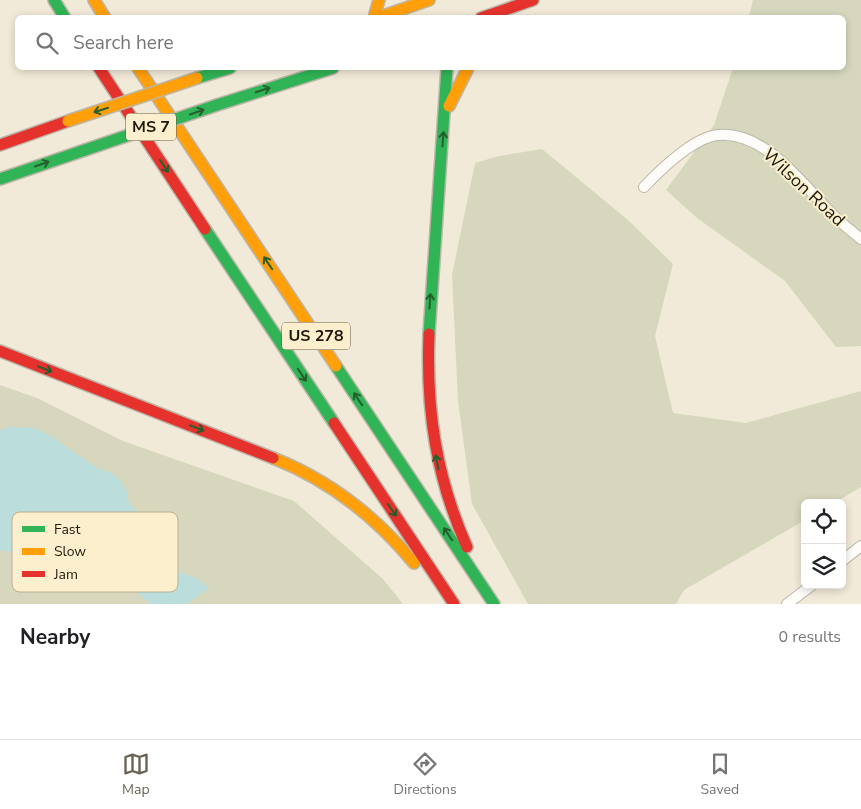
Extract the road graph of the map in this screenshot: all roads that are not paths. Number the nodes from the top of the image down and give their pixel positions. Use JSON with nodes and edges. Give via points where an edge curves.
{"nodes":[{"id":1,"x":54,"y":0,"type":"edge"},
{"id":2,"x":94,"y":0,"type":"edge"},
{"id":3,"x":379,"y":0,"type":"edge"},
{"id":4,"x":429,"y":0,"type":"edge"},
{"id":5,"x":533,"y":0,"type":"edge"},
{"id":6,"x":548,"y":0,"type":"edge"},
{"id":7,"x":396,"y":11,"type":"junction"},
{"id":8,"x":63,"y":15,"type":"edge"},
{"id":9,"x":103,"y":15,"type":"edge"},
{"id":10,"x":376,"y":15,"type":"edge"},
{"id":11,"x":385,"y":15,"type":"edge"},
{"id":12,"x":409,"y":15,"type":"edge"},
{"id":13,"x":490,"y":15,"type":"edge"},
{"id":14,"x":526,"y":15,"type":"edge"},
{"id":15,"x":100,"y":70,"type":"edge"},
{"id":16,"x":139,"y":70,"type":"edge"},
{"id":17,"x":223,"y":70,"type":"edge"},
{"id":18,"x":316,"y":70,"type":"edge"},
{"id":19,"x":327,"y":70,"type":"edge"},
{"id":20,"x":447,"y":70,"type":"edge"},
{"id":21,"x":467,"y":70,"type":"edge"},
{"id":22,"x":293,"y":81,"type":"junction"},
{"id":23,"x":444,"y":119,"type":"junction"},
{"id":24,"x":0,"y":144,"type":"edge"},
{"id":25,"x":0,"y":179,"type":"edge"},
{"id":26,"x":644,"y":187,"type":"dead end"},
{"id":27,"x":861,"y":238,"type":"edge"},
{"id":28,"x":0,"y":351,"type":"edge"},
{"id":29,"x":861,"y":546,"type":"edge"},
{"id":30,"x":846,"y":558,"type":"edge"},
{"id":31,"x":807,"y":589,"type":"edge"},
{"id":32,"x":447,"y":604,"type":"edge"},
{"id":33,"x":454,"y":604,"type":"edge"},
{"id":34,"x":495,"y":604,"type":"edge"},
{"id":35,"x":787,"y":604,"type":"edge"}],
"edges":[{"from":1,"to":8,"type":"highway"},
{"from":2,"to":9,"type":"highway"},
{"from":3,"to":10,"type":"highway"},
{"from":4,"to":7,"type":"highway"},
{"from":5,"to":13,"type":"highway"},
{"from":6,"to":14,"type":"highway"},
{"from":7,"to":11,"type":"highway"},
{"from":7,"to":12,"type":"highway"},
{"from":15,"to":33,"type":"highway","number":"US 278","one_way":true},
{"from":34,"to":16,"type":"highway","number":"US 278","one_way":true},
{"from":17,"to":24,"type":"highway","number":"MS 7","one_way":true,"bridge":true},
{"from":18,"to":22,"type":"highway"},
{"from":19,"to":22,"type":"highway","number":"MS 7"},
{"from":20,"to":23,"type":"highway"},
{"from":21,"to":23,"type":"highway"},
{"from":25,"to":22,"type":"highway","number":"MS 7","one_way":true,"bridge":true},
{"from":34,"to":23,"type":"highway","one_way":true,"via":[[448,502],[430,422],[427,345]]},
{"from":26,"to":27,"type":"street","name":"Wilson Road","via":[[661,169],[699,142],[718,135],[743,138],[766,149]]},
{"from":28,"to":32,"type":"highway","one_way":true,"via":[[313,476],[340,492],[398,542]]},
{"from":29,"to":30,"type":"street"},
{"from":31,"to":35,"type":"street"}]}
